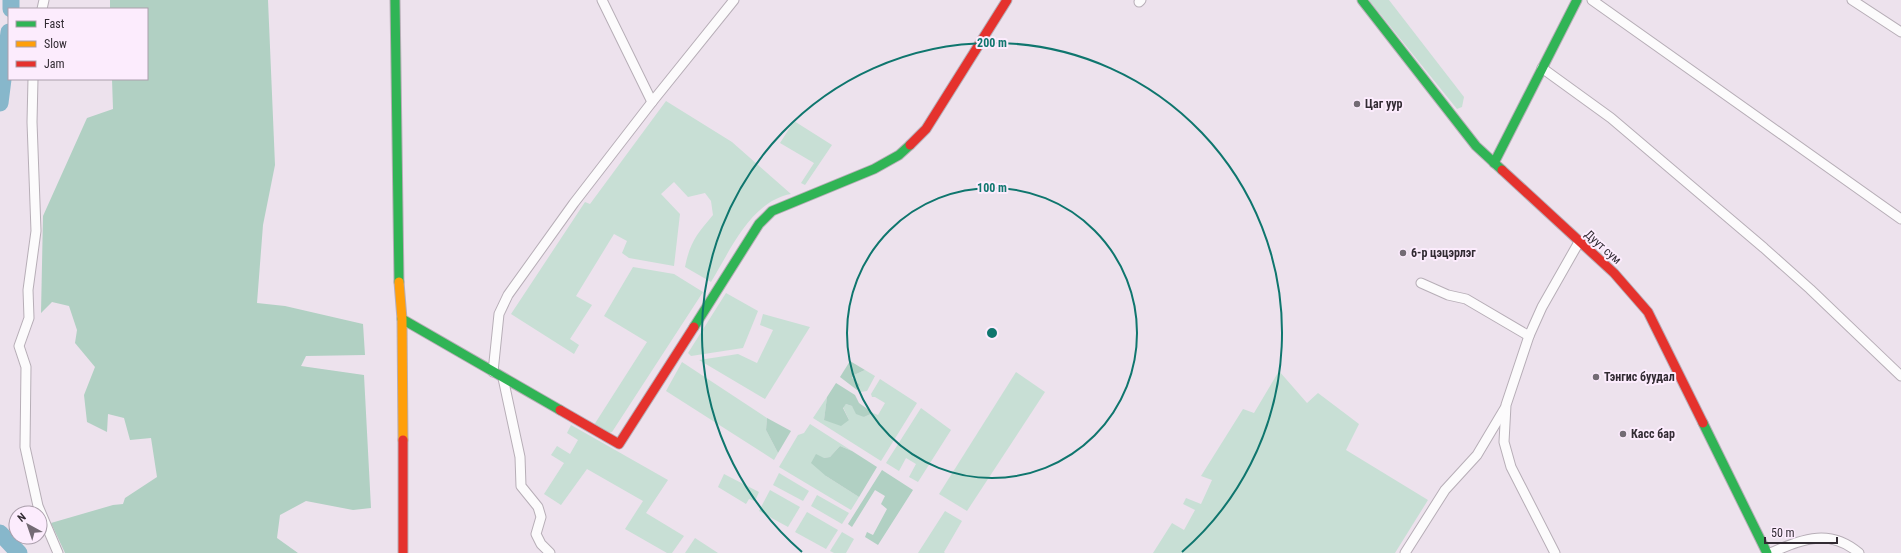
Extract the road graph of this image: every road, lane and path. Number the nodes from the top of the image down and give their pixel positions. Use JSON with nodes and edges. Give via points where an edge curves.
{"nodes":[{"id":1,"x":395,"y":0,"type":"edge"},
{"id":2,"x":602,"y":0,"type":"edge"},
{"id":3,"x":734,"y":0,"type":"edge"},
{"id":4,"x":1007,"y":0,"type":"edge"},
{"id":5,"x":1362,"y":0,"type":"edge"},
{"id":6,"x":1577,"y":0,"type":"edge"},
{"id":7,"x":1592,"y":0,"type":"edge"},
{"id":8,"x":1852,"y":0,"type":"edge"},
{"id":9,"x":1901,"y":32,"type":"edge"},
{"id":10,"x":1542,"y":68,"type":"junction"},
{"id":11,"x":33,"y":80,"type":"edge"},
{"id":12,"x":652,"y":102,"type":"junction"},
{"id":13,"x":1494,"y":163,"type":"junction"},
{"id":14,"x":1901,"y":219,"type":"edge"},
{"id":15,"x":1579,"y":242,"type":"junction"},
{"id":16,"x":1421,"y":283,"type":"dead end"},
{"id":17,"x":402,"y":318,"type":"junction"},
{"id":18,"x":1529,"y":336,"type":"junction"},
{"id":19,"x":494,"y":372,"type":"junction"},
{"id":20,"x":1901,"y":376,"type":"edge"},
{"id":21,"x":503,"y":378,"type":"junction"},
{"id":22,"x":1506,"y":405,"type":"junction"},
{"id":23,"x":58,"y":553,"type":"edge"},
{"id":24,"x":403,"y":553,"type":"edge"},
{"id":25,"x":550,"y":553,"type":"edge"},
{"id":26,"x":1405,"y":553,"type":"edge"},
{"id":27,"x":1555,"y":553,"type":"edge"},
{"id":28,"x":1768,"y":553,"type":"edge"},
{"id":29,"x":1858,"y":553,"type":"edge"}],
"edges":[{"from":1,"to":17,"type":"street","via":[[399,276]]},
{"from":2,"to":12,"type":"street"},
{"from":3,"to":12,"type":"street"},
{"from":4,"to":21,"type":"street","via":[[926,129],[900,155],[874,169],[772,211],[759,224],[619,444]]},
{"from":5,"to":13,"type":"street","name":"Дуут сум","via":[[1459,126]]},
{"from":6,"to":10,"type":"street"},
{"from":7,"to":14,"type":"street"},
{"from":8,"to":9,"type":"street"},
{"from":10,"to":13,"type":"street"},
{"from":10,"to":20,"type":"street","via":[[1611,118],[1764,248]]},
{"from":11,"to":23,"type":"street","via":[[36,231],[28,290],[29,318],[19,346],[26,367],[25,447],[38,506]]},
{"from":12,"to":19,"type":"street","via":[[574,203],[508,295],[499,314]]},
{"from":13,"to":15,"type":"street","name":"Дуут сум"},
{"from":15,"to":18,"type":"street","via":[[1542,307]]},
{"from":15,"to":28,"type":"street","name":"Дуут сум","via":[[1614,273],[1648,312]]},
{"from":16,"to":18,"type":"street","via":[[1448,295],[1466,299]]},
{"from":17,"to":19,"type":"street"},
{"from":17,"to":24,"type":"street"},
{"from":18,"to":22,"type":"street"},
{"from":19,"to":21,"type":"street"},
{"from":21,"to":25,"type":"street","via":[[520,457],[521,486],[538,507],[541,516],[536,534]]},
{"from":22,"to":26,"type":"street","via":[[1477,455],[1445,490]]},
{"from":22,"to":27,"type":"street","via":[[1504,442],[1511,467]]},
{"from":28,"to":29,"type":"street","via":[[1815,537],[1845,543]]}]}
